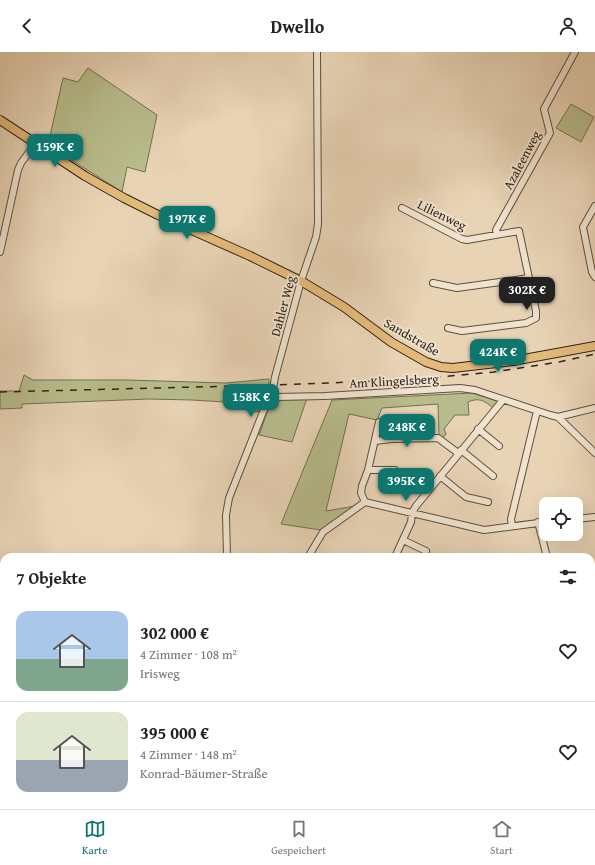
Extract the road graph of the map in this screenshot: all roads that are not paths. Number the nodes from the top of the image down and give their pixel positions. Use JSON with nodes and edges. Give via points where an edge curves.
{"nodes":[{"id":1,"x":317,"y":52,"type":"edge"},
{"id":2,"x":575,"y":52,"type":"edge"},
{"id":3,"x":0,"y":120,"type":"edge"},
{"id":4,"x":35,"y":144,"type":"junction"},
{"id":5,"x":595,"y":206,"type":"edge"},
{"id":6,"x":402,"y":208,"type":"dead end"},
{"id":7,"x":497,"y":234,"type":"junction"},
{"id":8,"x":0,"y":252,"type":"edge"},
{"id":9,"x":595,"y":277,"type":"edge"},
{"id":10,"x":529,"y":278,"type":"junction"},
{"id":11,"x":301,"y":281,"type":"junction"},
{"id":12,"x":433,"y":283,"type":"dead end"},
{"id":13,"x":448,"y":328,"type":"dead end"},
{"id":14,"x":595,"y":346,"type":"edge"},
{"id":15,"x":272,"y":395,"type":"junction"},
{"id":16,"x":503,"y":400,"type":"junction"},
{"id":17,"x":595,"y":408,"type":"edge"},
{"id":18,"x":537,"y":411,"type":"junction"},
{"id":19,"x":558,"y":416,"type":"junction"},
{"id":20,"x":379,"y":422,"type":"dead end"},
{"id":21,"x":478,"y":429,"type":"junction"},
{"id":22,"x":375,"y":441,"type":"junction"},
{"id":23,"x":499,"y":446,"type":"dead end"},
{"id":24,"x":459,"y":452,"type":"junction"},
{"id":25,"x":595,"y":453,"type":"edge"},
{"id":26,"x":368,"y":470,"type":"junction"},
{"id":27,"x":395,"y":470,"type":"dead end"},
{"id":28,"x":402,"y":472,"type":"dead end"},
{"id":29,"x":440,"y":476,"type":"junction"},
{"id":30,"x":493,"y":476,"type":"dead end"},
{"id":31,"x":433,"y":484,"type":"junction"},
{"id":32,"x":365,"y":502,"type":"junction"},
{"id":33,"x":488,"y":502,"type":"dead end"},
{"id":34,"x":412,"y":513,"type":"junction"},
{"id":35,"x":595,"y":517,"type":"edge"},
{"id":36,"x":583,"y":518,"type":"edge"},
{"id":37,"x":538,"y":522,"type":"joint"},
{"id":38,"x":512,"y":526,"type":"junction"},
{"id":39,"x":403,"y":540,"type":"junction"},
{"id":40,"x":426,"y":551,"type":"dead end"},
{"id":41,"x":228,"y":553,"type":"edge"},
{"id":42,"x":310,"y":553,"type":"edge"},
{"id":43,"x":397,"y":553,"type":"edge"},
{"id":44,"x":546,"y":553,"type":"edge"}],
"edges":[{"from":1,"to":11,"type":"street","name":"Dahler Weg","via":[[318,224]]},
{"from":2,"to":7,"type":"street","name":"Azaleenweg","via":[[544,109],[550,133],[496,230]]},
{"from":3,"to":4,"type":"main road","name":"Sandstraße"},
{"from":4,"to":8,"type":"street","via":[[18,170]]},
{"from":4,"to":11,"type":"main road","name":"Sandstraße","via":[[129,201]]},
{"from":5,"to":9,"type":"street","via":[[583,227]]},
{"from":6,"to":7,"type":"street","name":"Lilienweg","via":[[462,239]]},
{"from":7,"to":10,"type":"street","name":"Lilienweg","via":[[519,231]]},
{"from":10,"to":12,"type":"street","via":[[456,288]]},
{"from":10,"to":13,"type":"street","via":[[536,311],[536,318],[532,321],[462,331]]},
{"from":11,"to":14,"type":"main road","name":"Sandstraße","via":[[409,352],[441,367],[513,361]]},
{"from":11,"to":15,"type":"street","name":"Dahler Weg"},
{"from":15,"to":16,"type":"street","name":"Am Klingelsberg","via":[[325,396],[460,388],[475,390]]},
{"from":15,"to":41,"type":"street","name":"Dahler Weg","via":[[229,498],[226,514]]},
{"from":16,"to":18,"type":"street","name":"Am Klingelsberg"},
{"from":16,"to":21,"type":"street"},
{"from":17,"to":19,"type":"street"},
{"from":18,"to":19,"type":"street","name":"Am Klingelsberg"},
{"from":18,"to":38,"type":"street","via":[[511,519]]},
{"from":19,"to":25,"type":"street"},
{"from":20,"to":22,"type":"street"},
{"from":21,"to":23,"type":"street"},
{"from":21,"to":24,"type":"street"},
{"from":22,"to":24,"type":"street","via":[[438,438]]},
{"from":22,"to":26,"type":"street"},
{"from":24,"to":29,"type":"street"},
{"from":24,"to":30,"type":"street"},
{"from":26,"to":27,"type":"street"},
{"from":26,"to":32,"type":"street","via":[[361,493]]},
{"from":28,"to":31,"type":"street","via":[[421,476]]},
{"from":29,"to":31,"type":"street"},
{"from":29,"to":33,"type":"street","via":[[466,497]]},
{"from":31,"to":34,"type":"street"},
{"from":32,"to":34,"type":"street"},
{"from":32,"to":42,"type":"street","via":[[323,532]]},
{"from":34,"to":38,"type":"street","via":[[484,530]]},
{"from":34,"to":39,"type":"street"},
{"from":35,"to":36,"type":"street"},
{"from":37,"to":38,"type":"street"},
{"from":37,"to":44,"type":"street"},
{"from":39,"to":40,"type":"street"},
{"from":39,"to":43,"type":"street"}]}
